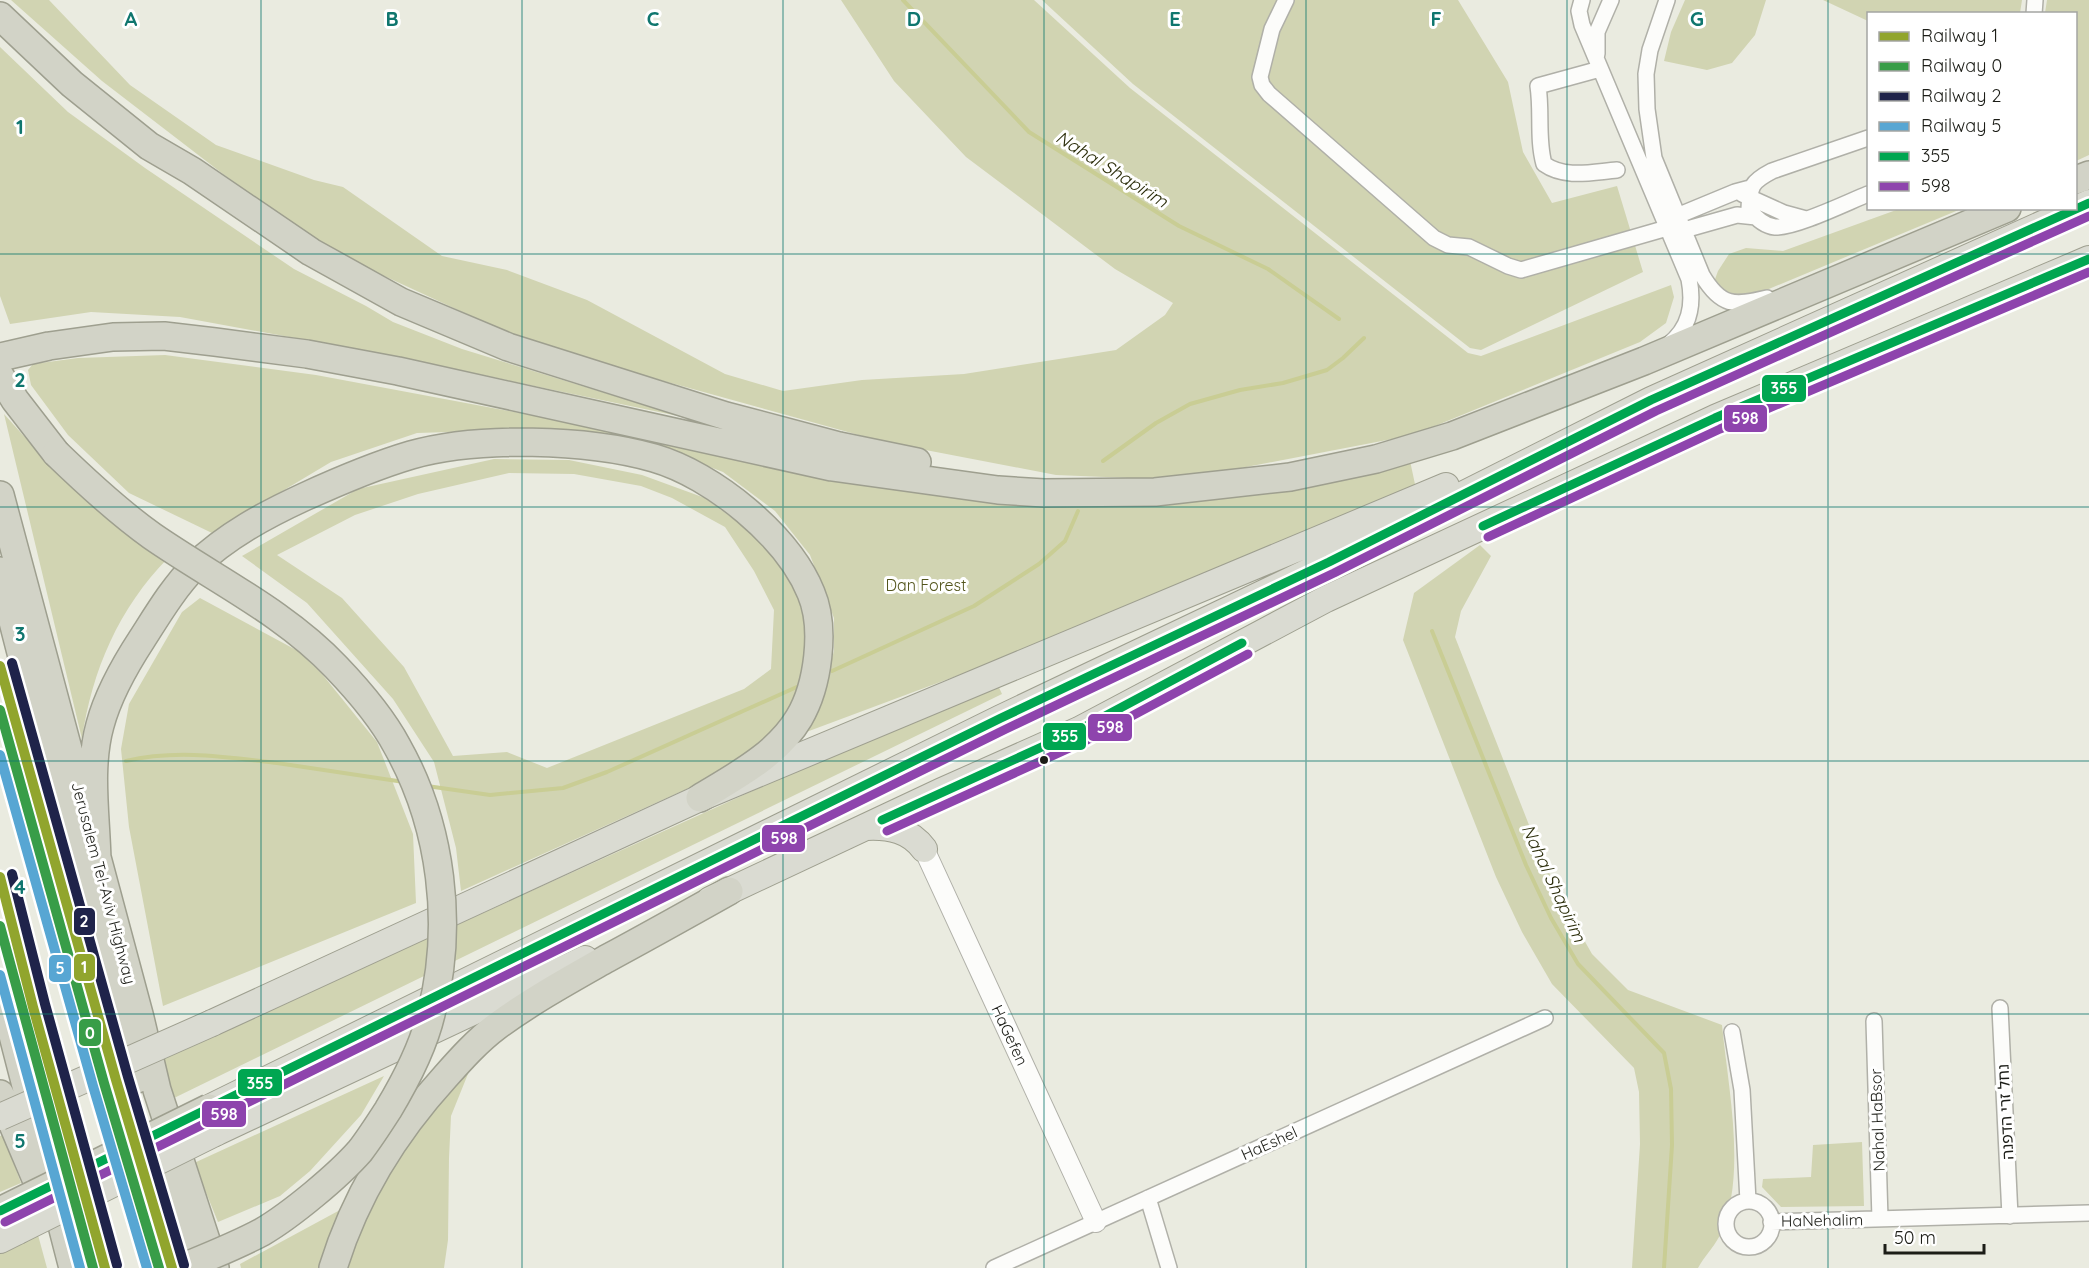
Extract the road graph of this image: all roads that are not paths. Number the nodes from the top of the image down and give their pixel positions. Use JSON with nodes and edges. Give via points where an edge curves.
{"nodes":[{"id":1,"x":1286,"y":0,"type":"edge"},
{"id":2,"x":1582,"y":0,"type":"edge"},
{"id":3,"x":1611,"y":0,"type":"edge"},
{"id":4,"x":1667,"y":0,"type":"edge"},
{"id":5,"x":0,"y":16,"type":"edge"},
{"id":6,"x":1599,"y":67,"type":"junction"},
{"id":7,"x":1867,"y":139,"type":"edge"},
{"id":8,"x":1617,"y":170,"type":"dead end"},
{"id":9,"x":1745,"y":192,"type":"junction"},
{"id":10,"x":1867,"y":195,"type":"edge"},
{"id":11,"x":2002,"y":210,"type":"edge"},
{"id":12,"x":2074,"y":210,"type":"edge"},
{"id":13,"x":1677,"y":216,"type":"junction"},
{"id":14,"x":1756,"y":217,"type":"junction"},
{"id":15,"x":1806,"y":219,"type":"junction"},
{"id":16,"x":1667,"y":228,"type":"junction"},
{"id":17,"x":1684,"y":230,"type":"junction"},
{"id":18,"x":2088,"y":260,"type":"edge"},
{"id":19,"x":1826,"y":284,"type":"junction"},
{"id":20,"x":0,"y":357,"type":"edge"},
{"id":21,"x":1644,"y":361,"type":"junction"},
{"id":22,"x":0,"y":376,"type":"edge"},
{"id":23,"x":1651,"y":400,"type":"junction"},
{"id":24,"x":1117,"y":494,"type":"junction"},
{"id":25,"x":0,"y":495,"type":"edge"},
{"id":26,"x":0,"y":571,"type":"edge"},
{"id":27,"x":942,"y":791,"type":"junction"},
{"id":28,"x":700,"y":798,"type":"junction"},
{"id":29,"x":867,"y":827,"type":"junction"},
{"id":30,"x":924,"y":849,"type":"junction"},
{"id":31,"x":97,"y":860,"type":"junction"},
{"id":32,"x":729,"y":891,"type":"junction"},
{"id":33,"x":0,"y":985,"type":"edge"},
{"id":34,"x":2000,"y":1008,"type":"dead end"},
{"id":35,"x":1545,"y":1018,"type":"dead end"},
{"id":36,"x":1874,"y":1021,"type":"dead end"},
{"id":37,"x":1732,"y":1032,"type":"dead end"},
{"id":38,"x":2,"y":1110,"type":"edge"},
{"id":39,"x":212,"y":1120,"type":"junction"},
{"id":40,"x":1148,"y":1198,"type":"junction"},
{"id":41,"x":1748,"y":1201,"type":"junction"},
{"id":42,"x":2089,"y":1214,"type":"edge"},
{"id":43,"x":2010,"y":1216,"type":"junction"},
{"id":44,"x":1880,"y":1219,"type":"junction"},
{"id":45,"x":1096,"y":1222,"type":"junction"},
{"id":46,"x":1772,"y":1222,"type":"junction"},
{"id":47,"x":5,"y":1223,"type":"edge"},
{"id":48,"x":72,"y":1264,"type":"edge"},
{"id":49,"x":181,"y":1268,"type":"edge"},
{"id":50,"x":193,"y":1268,"type":"edge"},
{"id":51,"x":215,"y":1268,"type":"edge"},
{"id":52,"x":333,"y":1268,"type":"edge"},
{"id":53,"x":994,"y":1268,"type":"edge"},
{"id":54,"x":1170,"y":1268,"type":"edge"}],
"edges":[{"from":1,"to":16,"type":"street","via":[[1269,39],[1260,77],[1262,85],[1434,238],[1448,245],[1469,247],[1521,270]]},
{"from":2,"to":6,"type":"street","via":[[1580,18]]},
{"from":3,"to":6,"type":"street","via":[[1597,32]]},
{"from":4,"to":13,"type":"street","via":[[1650,50],[1647,109],[1654,158]]},
{"from":5,"to":24,"type":"highway","via":[[72,84],[149,146],[311,252],[401,303],[519,350],[726,416],[839,446],[936,466]]},
{"from":6,"to":8,"type":"street","via":[[1538,86],[1540,150],[1544,164],[1553,171],[1566,174]]},
{"from":6,"to":16,"type":"street"},
{"from":7,"to":9,"type":"street","via":[[1772,171]]},
{"from":9,"to":13,"type":"street"},
{"from":9,"to":14,"type":"street","via":[[1749,209]]},
{"from":9,"to":15,"type":"street","via":[[1784,213]]},
{"from":10,"to":15,"type":"street"},
{"from":11,"to":19,"type":"highway"},
{"from":12,"to":23,"type":"highway"},
{"from":13,"to":16,"type":"street"},
{"from":13,"to":17,"type":"street"},
{"from":14,"to":15,"type":"street","via":[[1775,227]]},
{"from":14,"to":17,"type":"street","via":[[1737,214]]},
{"from":16,"to":17,"type":"street"},
{"from":16,"to":21,"type":"street","via":[[1689,279],[1691,309],[1681,333]]},
{"from":17,"to":19,"type":"street","via":[[1709,287],[1733,303]]},
{"from":18,"to":27,"type":"highway","via":[[1704,423],[1326,599],[1079,730]]},
{"from":19,"to":21,"type":"highway"},
{"from":20,"to":24,"type":"highway","via":[[113,337],[164,336],[307,354],[398,371],[832,467],[998,490]]},
{"from":21,"to":24,"type":"highway","via":[[1452,436],[1376,459],[1290,477]]},
{"from":22,"to":49,"type":"highway","bridge":true,"via":[[56,453],[95,491],[194,563],[279,617],[338,669],[397,745],[420,796],[439,868],[442,939],[431,1015],[421,1047],[379,1125],[359,1151],[293,1210],[262,1232]]},
{"from":23,"to":28,"type":"highway"},
{"from":23,"to":39,"type":"highway","via":[[1329,562],[1001,718]]},
{"from":25,"to":31,"type":"highway","name":"Jerusalem Tel-Aviv Highway"},
{"from":26,"to":50,"type":"highway","via":[[67,831]]},
{"from":27,"to":29,"type":"highway"},
{"from":27,"to":30,"type":"highway","via":[[924,820]]},
{"from":28,"to":31,"type":"highway","via":[[742,773],[780,743],[800,717],[819,654],[813,597],[802,574],[774,539],[734,501],[678,467],[631,452],[560,443],[471,444],[415,454],[341,479],[248,527],[220,545],[183,579],[132,654],[100,726],[94,764]]},
{"from":28,"to":38,"type":"highway","bridge":true,"via":[[212,1023]]},
{"from":29,"to":30,"type":"highway","via":[[898,830],[917,839]]},
{"from":29,"to":32,"type":"highway"},
{"from":30,"to":45,"type":"street","name":"HaGefen"},
{"from":31,"to":51,"type":"highway","name":"Jerusalem Tel-Aviv Highway","via":[[157,1090]]},
{"from":32,"to":39,"type":"highway"},
{"from":32,"to":52,"type":"highway","via":[[562,984],[476,1044],[432,1091],[384,1154],[359,1201]]},
{"from":33,"to":48,"type":"highway"},
{"from":34,"to":43,"type":"street","name":"נחל זרי הדפנה"},
{"from":35,"to":40,"type":"street","name":"HaEshel"},
{"from":36,"to":44,"type":"street","name":"Nahal HaBsor"},
{"from":37,"to":41,"type":"street","via":[[1743,1090]]},
{"from":38,"to":48,"type":"highway"},
{"from":39,"to":47,"type":"highway","bridge":true},
{"from":40,"to":45,"type":"street","name":"HaEshel"},
{"from":40,"to":54,"type":"street"},
{"from":41,"to":46,"type":"street","via":[[1762,1205]]},
{"from":41,"to":46,"type":"street","via":[[1735,1204],[1726,1218],[1725,1226],[1732,1240],[1745,1247],[1761,1244],[1771,1231]]},
{"from":42,"to":43,"type":"street","name":"HaNehalim"},
{"from":43,"to":44,"type":"street","name":"HaNehalim"},
{"from":44,"to":46,"type":"street","name":"HaNehalim"},
{"from":45,"to":53,"type":"street","name":"HaEshel"}]}
